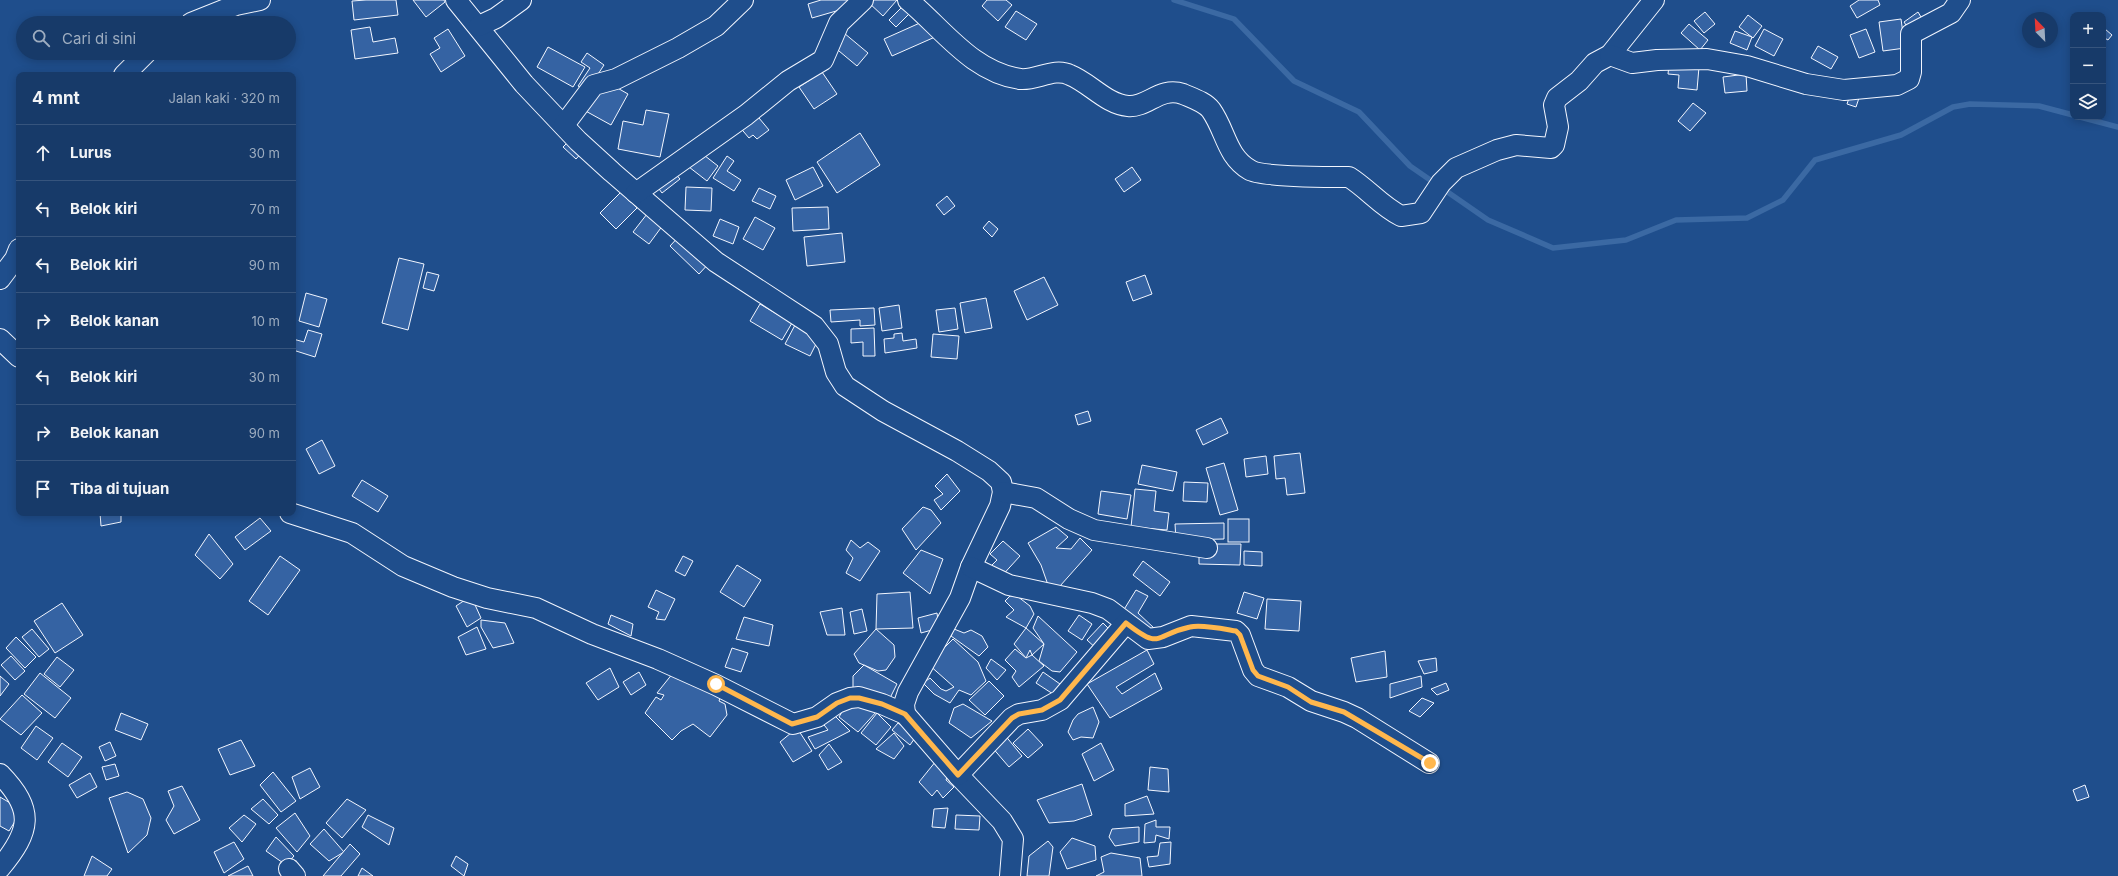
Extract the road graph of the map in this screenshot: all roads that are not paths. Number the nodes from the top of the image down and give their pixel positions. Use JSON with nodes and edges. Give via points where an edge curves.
{"nodes":[{"id":1,"x":260,"y":0,"type":"edge"},
{"id":2,"x":456,"y":0,"type":"edge"},
{"id":3,"x":521,"y":0,"type":"edge"},
{"id":4,"x":743,"y":0,"type":"edge"},
{"id":5,"x":864,"y":0,"type":"edge"},
{"id":6,"x":908,"y":0,"type":"edge"},
{"id":7,"x":1654,"y":0,"type":"edge"},
{"id":8,"x":1960,"y":0,"type":"edge"},
{"id":9,"x":208,"y":16,"type":"edge"},
{"id":10,"x":479,"y":26,"type":"junction"},
{"id":11,"x":1610,"y":55,"type":"junction"},
{"id":12,"x":140,"y":60,"type":"edge"},
{"id":13,"x":131,"y":72,"type":"edge"},
{"id":14,"x":564,"y":125,"type":"junction"},
{"id":15,"x":636,"y":193,"type":"junction"},
{"id":16,"x":16,"y":256,"type":"edge"},
{"id":17,"x":0,"y":279,"type":"edge"},
{"id":18,"x":0,"y":340,"type":"edge"},
{"id":19,"x":16,"y":355,"type":"edge"},
{"id":20,"x":1003,"y":492,"type":"junction"},
{"id":21,"x":296,"y":515,"type":"edge"},
{"id":22,"x":1207,"y":548,"type":"dead end"},
{"id":23,"x":971,"y":567,"type":"junction"},
{"id":24,"x":1126,"y":623,"type":"junction"},
{"id":25,"x":905,"y":714,"type":"junction"},
{"id":26,"x":1430,"y":763,"type":"dead end"},
{"id":27,"x":0,"y":774,"type":"edge"},
{"id":28,"x":958,"y":775,"type":"junction"},
{"id":29,"x":0,"y":868,"type":"edge"},
{"id":30,"x":1010,"y":876,"type":"edge"}],
"edges":[{"from":1,"to":9,"type":"street","via":[[236,5]]},
{"from":2,"to":10,"type":"street"},
{"from":3,"to":10,"type":"street","via":[[496,18]]},
{"from":4,"to":14,"type":"street","via":[[716,26],[678,48],[616,79],[594,85]]},
{"from":5,"to":15,"type":"street","via":[[839,23],[822,60],[788,81],[746,115]]},
{"from":6,"to":11,"type":"street","via":[[972,59],[1002,74],[1021,79],[1056,73],[1069,74],[1113,102],[1129,106],[1163,93],[1180,93],[1211,109],[1229,150],[1251,171],[1349,177],[1380,203],[1401,216],[1420,213],[1441,183],[1456,168],[1516,145],[1551,148],[1558,127],[1554,105],[1557,98],[1579,81],[1595,63]]},
{"from":7,"to":11,"type":"street"},
{"from":8,"to":11,"type":"street","via":[[1952,13],[1911,34],[1911,72],[1909,79],[1897,85],[1844,90],[1806,84],[1748,66],[1707,59],[1632,63]]},
{"from":10,"to":14,"type":"street","via":[[524,84]]},
{"from":12,"to":13,"type":"street"},
{"from":14,"to":15,"type":"street","via":[[578,141]]},
{"from":15,"to":20,"type":"street","via":[[716,262],[814,326],[828,344],[836,372],[845,386],[989,471],[1001,482]]},
{"from":16,"to":17,"type":"street"},
{"from":18,"to":19,"type":"street"},
{"from":20,"to":22,"type":"street","via":[[1036,498],[1069,520],[1094,530]]},
{"from":20,"to":23,"type":"street","via":[[1000,506]]},
{"from":21,"to":25,"type":"street","via":[[352,533],[403,566],[453,587],[487,598],[536,608],[592,634],[658,659],[716,684],[792,724],[817,717],[837,703],[850,698],[882,704]]},
{"from":23,"to":24,"type":"street","via":[[1008,586],[1092,603],[1108,609]]},
{"from":23,"to":25,"type":"street","via":[[960,598],[908,692],[904,704]]},
{"from":24,"to":26,"type":"street","via":[[1148,639],[1155,639],[1191,626],[1236,631],[1258,676],[1288,687],[1311,702],[1344,712]]},
{"from":24,"to":28,"type":"street","via":[[1060,700],[1042,710],[1019,714],[1012,718]]},
{"from":25,"to":28,"type":"street"},
{"from":27,"to":29,"type":"street","via":[[20,797],[25,820],[23,835]]},
{"from":28,"to":30,"type":"street","via":[[1002,821],[1013,839]]}]}
